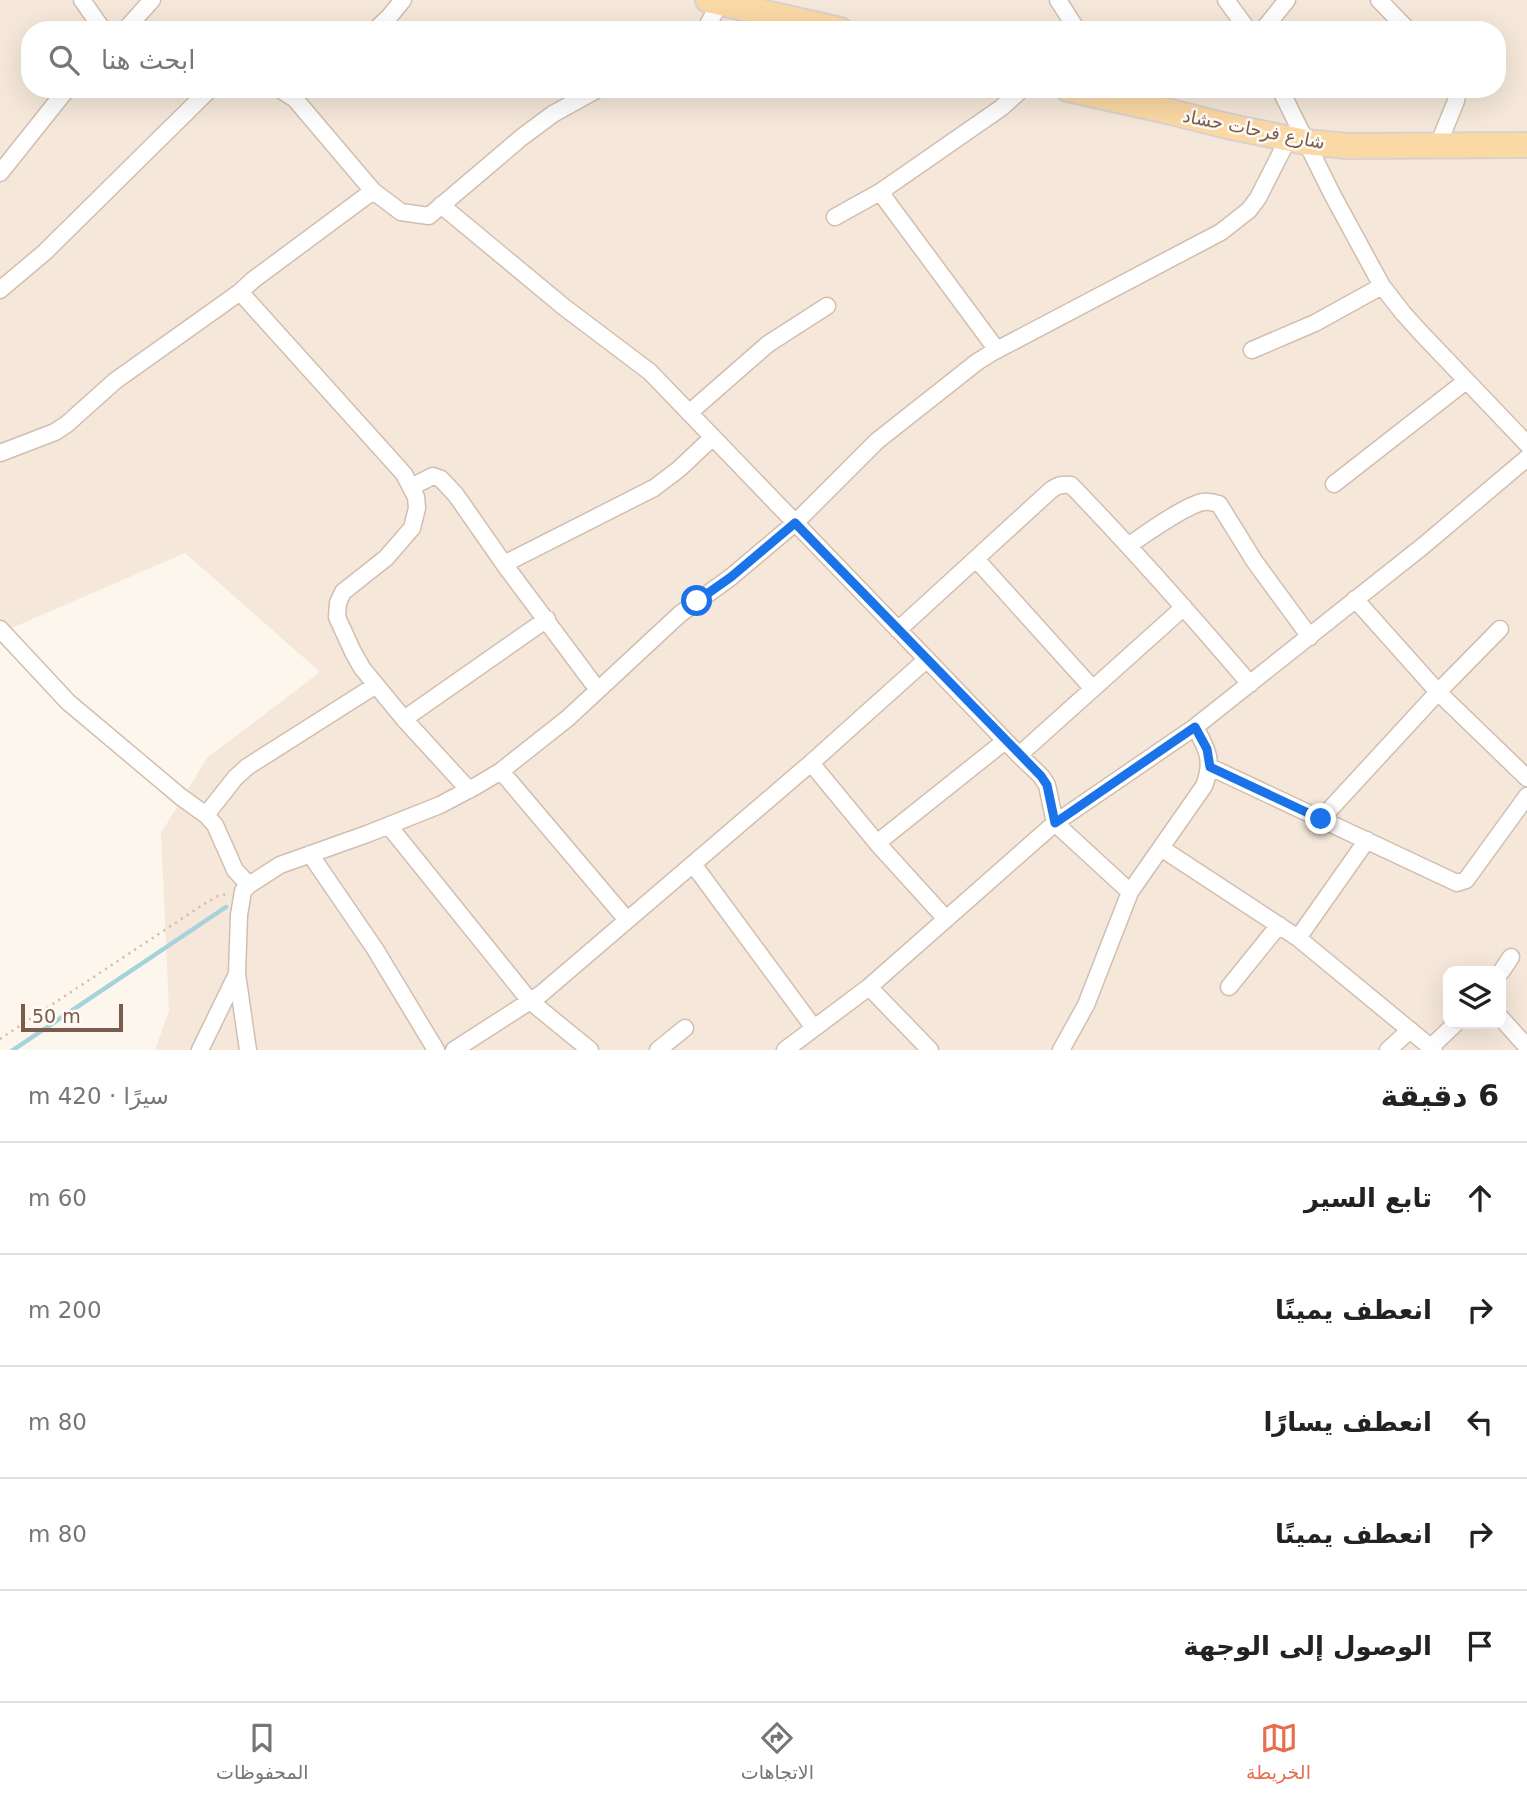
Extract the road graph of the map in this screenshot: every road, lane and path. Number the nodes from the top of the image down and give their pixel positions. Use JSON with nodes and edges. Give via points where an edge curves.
{"nodes":[{"id":1,"x":82,"y":0,"type":"edge"},
{"id":2,"x":152,"y":0,"type":"edge"},
{"id":3,"x":403,"y":0,"type":"edge"},
{"id":4,"x":1058,"y":0,"type":"edge"},
{"id":5,"x":1078,"y":0,"type":"edge"},
{"id":6,"x":1226,"y":0,"type":"edge"},
{"id":7,"x":1287,"y":0,"type":"edge"},
{"id":8,"x":1379,"y":0,"type":"edge"},
{"id":9,"x":730,"y":3,"type":"edge"},
{"id":10,"x":97,"y":21,"type":"edge"},
{"id":11,"x":133,"y":21,"type":"edge"},
{"id":12,"x":385,"y":21,"type":"edge"},
{"id":13,"x":713,"y":21,"type":"edge"},
{"id":14,"x":803,"y":21,"type":"edge"},
{"id":15,"x":1072,"y":21,"type":"edge"},
{"id":16,"x":1075,"y":21,"type":"edge"},
{"id":17,"x":1241,"y":21,"type":"edge"},
{"id":18,"x":1270,"y":21,"type":"edge"},
{"id":19,"x":1399,"y":21,"type":"edge"},
{"id":20,"x":60,"y":98,"type":"edge"},
{"id":21,"x":201,"y":98,"type":"edge"},
{"id":22,"x":304,"y":98,"type":"edge"},
{"id":23,"x":582,"y":98,"type":"edge"},
{"id":24,"x":1012,"y":98,"type":"edge"},
{"id":25,"x":1106,"y":98,"type":"edge"},
{"id":26,"x":1283,"y":98,"type":"edge"},
{"id":27,"x":1457,"y":98,"type":"edge"},
{"id":28,"x":1297,"y":141,"type":"junction"},
{"id":29,"x":1438,"y":145,"type":"junction"},
{"id":30,"x":1527,"y":145,"type":"edge"},
{"id":31,"x":0,"y":173,"type":"edge"},
{"id":32,"x":373,"y":191,"type":"junction"},
{"id":33,"x":880,"y":192,"type":"junction"},
{"id":34,"x":441,"y":205,"type":"junction"},
{"id":35,"x":835,"y":217,"type":"dead end"},
{"id":36,"x":1382,"y":286,"type":"junction"},
{"id":37,"x":0,"y":290,"type":"edge"},
{"id":38,"x":240,"y":292,"type":"junction"},
{"id":39,"x":827,"y":306,"type":"dead end"},
{"id":40,"x":997,"y":349,"type":"junction"},
{"id":41,"x":1252,"y":350,"type":"dead end"},
{"id":42,"x":1466,"y":381,"type":"junction"},
{"id":43,"x":689,"y":413,"type":"junction"},
{"id":44,"x":713,"y":437,"type":"junction"},
{"id":45,"x":1527,"y":444,"type":"edge"},
{"id":46,"x":0,"y":453,"type":"edge"},
{"id":47,"x":1527,"y":458,"type":"edge"},
{"id":48,"x":1334,"y":484,"type":"dead end"},
{"id":49,"x":411,"y":487,"type":"junction"},
{"id":50,"x":795,"y":523,"type":"junction"},
{"id":51,"x":1129,"y":545,"type":"junction"},
{"id":52,"x":976,"y":559,"type":"junction"},
{"id":53,"x":504,"y":564,"type":"junction"},
{"id":54,"x":1355,"y":599,"type":"junction"},
{"id":55,"x":1184,"y":607,"type":"junction"},
{"id":56,"x":547,"y":619,"type":"junction"},
{"id":57,"x":0,"y":629,"type":"edge"},
{"id":58,"x":898,"y":629,"type":"junction"},
{"id":59,"x":1500,"y":629,"type":"dead end"},
{"id":60,"x":1310,"y":637,"type":"junction"},
{"id":61,"x":927,"y":659,"type":"junction"},
{"id":62,"x":1250,"y":684,"type":"junction"},
{"id":63,"x":376,"y":685,"type":"junction"},
{"id":64,"x":1093,"y":689,"type":"junction"},
{"id":65,"x":598,"y":690,"type":"junction"},
{"id":66,"x":1438,"y":692,"type":"junction"},
{"id":67,"x":404,"y":719,"type":"junction"},
{"id":68,"x":1195,"y":727,"type":"junction"},
{"id":69,"x":1005,"y":741,"type":"junction"},
{"id":70,"x":1019,"y":755,"type":"junction"},
{"id":71,"x":811,"y":763,"type":"junction"},
{"id":72,"x":1210,"y":767,"type":"junction"},
{"id":73,"x":501,"y":771,"type":"junction"},
{"id":74,"x":1527,"y":778,"type":"edge"},
{"id":75,"x":469,"y":790,"type":"junction"},
{"id":76,"x":1527,"y":796,"type":"edge"},
{"id":77,"x":206,"y":815,"type":"junction"},
{"id":78,"x":1321,"y":819,"type":"junction"},
{"id":79,"x":1055,"y":823,"type":"junction"},
{"id":80,"x":389,"y":826,"type":"junction"},
{"id":81,"x":1367,"y":840,"type":"junction"},
{"id":82,"x":877,"y":843,"type":"junction"},
{"id":83,"x":1161,"y":848,"type":"junction"},
{"id":84,"x":310,"y":854,"type":"junction"},
{"id":85,"x":693,"y":864,"type":"junction"},
{"id":86,"x":246,"y":888,"type":"junction"},
{"id":87,"x":1130,"y":892,"type":"junction"},
{"id":88,"x":946,"y":919,"type":"junction"},
{"id":89,"x":627,"y":920,"type":"junction"},
{"id":90,"x":1279,"y":925,"type":"junction"},
{"id":91,"x":1298,"y":938,"type":"junction"},
{"id":92,"x":1511,"y":957,"type":"dead end"},
{"id":93,"x":1505,"y":966,"type":"edge"},
{"id":94,"x":237,"y":974,"type":"junction"},
{"id":95,"x":869,"y":987,"type":"junction"},
{"id":96,"x":1229,"y":987,"type":"dead end"},
{"id":97,"x":530,"y":1001,"type":"junction"},
{"id":98,"x":1506,"y":1024,"type":"edge"},
{"id":99,"x":685,"y":1028,"type":"dead end"},
{"id":100,"x":814,"y":1028,"type":"junction"},
{"id":101,"x":1450,"y":1029,"type":"edge"},
{"id":102,"x":1410,"y":1030,"type":"junction"},
{"id":103,"x":0,"y":1039,"type":"edge"},
{"id":104,"x":1527,"y":1047,"type":"edge"},
{"id":105,"x":1065,"y":1048,"type":"edge"},
{"id":106,"x":1433,"y":1048,"type":"edge"},
{"id":107,"x":200,"y":1050,"type":"edge"},
{"id":108,"x":248,"y":1050,"type":"edge"},
{"id":109,"x":436,"y":1050,"type":"edge"},
{"id":110,"x":454,"y":1050,"type":"edge"},
{"id":111,"x":590,"y":1050,"type":"edge"},
{"id":112,"x":658,"y":1050,"type":"edge"},
{"id":113,"x":785,"y":1050,"type":"edge"},
{"id":114,"x":930,"y":1050,"type":"edge"},
{"id":115,"x":1388,"y":1050,"type":"edge"}],
"edges":[{"from":1,"to":10,"type":"street"},
{"from":2,"to":11,"type":"street"},
{"from":3,"to":12,"type":"street"},
{"from":4,"to":15,"type":"street"},
{"from":5,"to":16,"type":"street"},
{"from":6,"to":17,"type":"street"},
{"from":7,"to":18,"type":"street"},
{"from":8,"to":19,"type":"street"},
{"from":9,"to":13,"type":"street"},
{"from":9,"to":14,"type":"main road"},
{"from":20,"to":31,"type":"street"},
{"from":21,"to":37,"type":"street","via":[[45,253]]},
{"from":22,"to":32,"type":"street"},
{"from":23,"to":34,"type":"street","via":[[522,136]]},
{"from":24,"to":33,"type":"street"},
{"from":25,"to":28,"type":"main road","name":"شارع فرحات حشاد"},
{"from":26,"to":28,"type":"street"},
{"from":27,"to":29,"type":"street"},
{"from":28,"to":29,"type":"main road","name":"شارع فرحات حشاد","via":[[1348,146]]},
{"from":28,"to":36,"type":"street"},
{"from":28,"to":40,"type":"street","via":[[1249,210],[1221,232]]},
{"from":29,"to":30,"type":"main road","name":"شارع فرحات حشاد"},
{"from":32,"to":34,"type":"street","via":[[401,212],[429,216]]},
{"from":32,"to":38,"type":"street"},
{"from":33,"to":35,"type":"street"},
{"from":33,"to":40,"type":"street"},
{"from":34,"to":43,"type":"street","via":[[650,372]]},
{"from":36,"to":41,"type":"street","via":[[1315,323]]},
{"from":36,"to":42,"type":"street"},
{"from":38,"to":46,"type":"street","via":[[115,381],[67,424]]},
{"from":38,"to":49,"type":"street"},
{"from":39,"to":43,"type":"street","via":[[768,344]]},
{"from":40,"to":50,"type":"street","via":[[877,440]]},
{"from":42,"to":45,"type":"street"},
{"from":42,"to":48,"type":"street"},
{"from":43,"to":44,"type":"street"},
{"from":44,"to":50,"type":"street"},
{"from":44,"to":53,"type":"street","via":[[654,488]]},
{"from":47,"to":54,"type":"street"},
{"from":49,"to":53,"type":"street","via":[[433,476],[441,479]]},
{"from":49,"to":63,"type":"street","via":[[417,508],[412,528],[386,558],[343,592],[338,603],[337,617],[344,634]]},
{"from":50,"to":58,"type":"street"},
{"from":50,"to":65,"type":"street","via":[[680,614]]},
{"from":51,"to":52,"type":"street","via":[[1071,485],[1064,484],[1051,490]]},
{"from":51,"to":55,"type":"street"},
{"from":51,"to":60,"type":"street","via":[[1190,507],[1211,501],[1219,504]]},
{"from":52,"to":58,"type":"street"},
{"from":52,"to":64,"type":"street"},
{"from":53,"to":56,"type":"street"},
{"from":54,"to":60,"type":"street"},
{"from":54,"to":66,"type":"street"},
{"from":55,"to":62,"type":"street"},
{"from":55,"to":64,"type":"street"},
{"from":56,"to":65,"type":"street"},
{"from":56,"to":67,"type":"street"},
{"from":57,"to":77,"type":"street","via":[[68,702]]},
{"from":58,"to":61,"type":"street"},
{"from":59,"to":66,"type":"street"},
{"from":60,"to":62,"type":"street"},
{"from":61,"to":69,"type":"street"},
{"from":61,"to":71,"type":"street"},
{"from":62,"to":68,"type":"street"},
{"from":63,"to":67,"type":"street"},
{"from":63,"to":77,"type":"street","via":[[247,767]]},
{"from":64,"to":70,"type":"street"},
{"from":65,"to":73,"type":"street"},
{"from":66,"to":74,"type":"street"},
{"from":66,"to":78,"type":"street"},
{"from":67,"to":75,"type":"street"},
{"from":68,"to":72,"type":"street","via":[[1207,749]]},
{"from":68,"to":79,"type":"street"},
{"from":69,"to":70,"type":"street"},
{"from":69,"to":82,"type":"street"},
{"from":70,"to":79,"type":"street","via":[[1047,785]]},
{"from":71,"to":82,"type":"street"},
{"from":71,"to":85,"type":"street"},
{"from":72,"to":78,"type":"street"},
{"from":72,"to":83,"type":"street","via":[[1204,786]]},
{"from":73,"to":75,"type":"street"},
{"from":73,"to":89,"type":"street"},
{"from":75,"to":80,"type":"street"},
{"from":76,"to":81,"type":"street","via":[[1463,882]]},
{"from":77,"to":86,"type":"street"},
{"from":78,"to":81,"type":"street"},
{"from":79,"to":87,"type":"street"},
{"from":79,"to":88,"type":"street"},
{"from":80,"to":84,"type":"street"},
{"from":80,"to":97,"type":"street"},
{"from":81,"to":91,"type":"street"},
{"from":82,"to":88,"type":"street"},
{"from":83,"to":87,"type":"street"},
{"from":83,"to":90,"type":"street"},
{"from":84,"to":86,"type":"street","via":[[280,865]]},
{"from":84,"to":109,"type":"street","via":[[376,949]]},
{"from":85,"to":89,"type":"street"},
{"from":85,"to":100,"type":"street"},
{"from":86,"to":94,"type":"street","via":[[239,915]]},
{"from":86,"to":103,"type":"path","via":[[204,904]]},
{"from":87,"to":105,"type":"street"},
{"from":88,"to":95,"type":"street"},
{"from":89,"to":97,"type":"street"},
{"from":90,"to":91,"type":"street"},
{"from":90,"to":96,"type":"street"},
{"from":91,"to":102,"type":"street"},
{"from":92,"to":93,"type":"street"},
{"from":94,"to":107,"type":"street"},
{"from":94,"to":108,"type":"street"},
{"from":95,"to":100,"type":"street"},
{"from":95,"to":114,"type":"street"},
{"from":97,"to":110,"type":"street"},
{"from":97,"to":111,"type":"street"},
{"from":98,"to":104,"type":"street"},
{"from":99,"to":112,"type":"street"},
{"from":100,"to":113,"type":"street"},
{"from":101,"to":106,"type":"street"},
{"from":102,"to":106,"type":"street"},
{"from":102,"to":115,"type":"street"}]}
